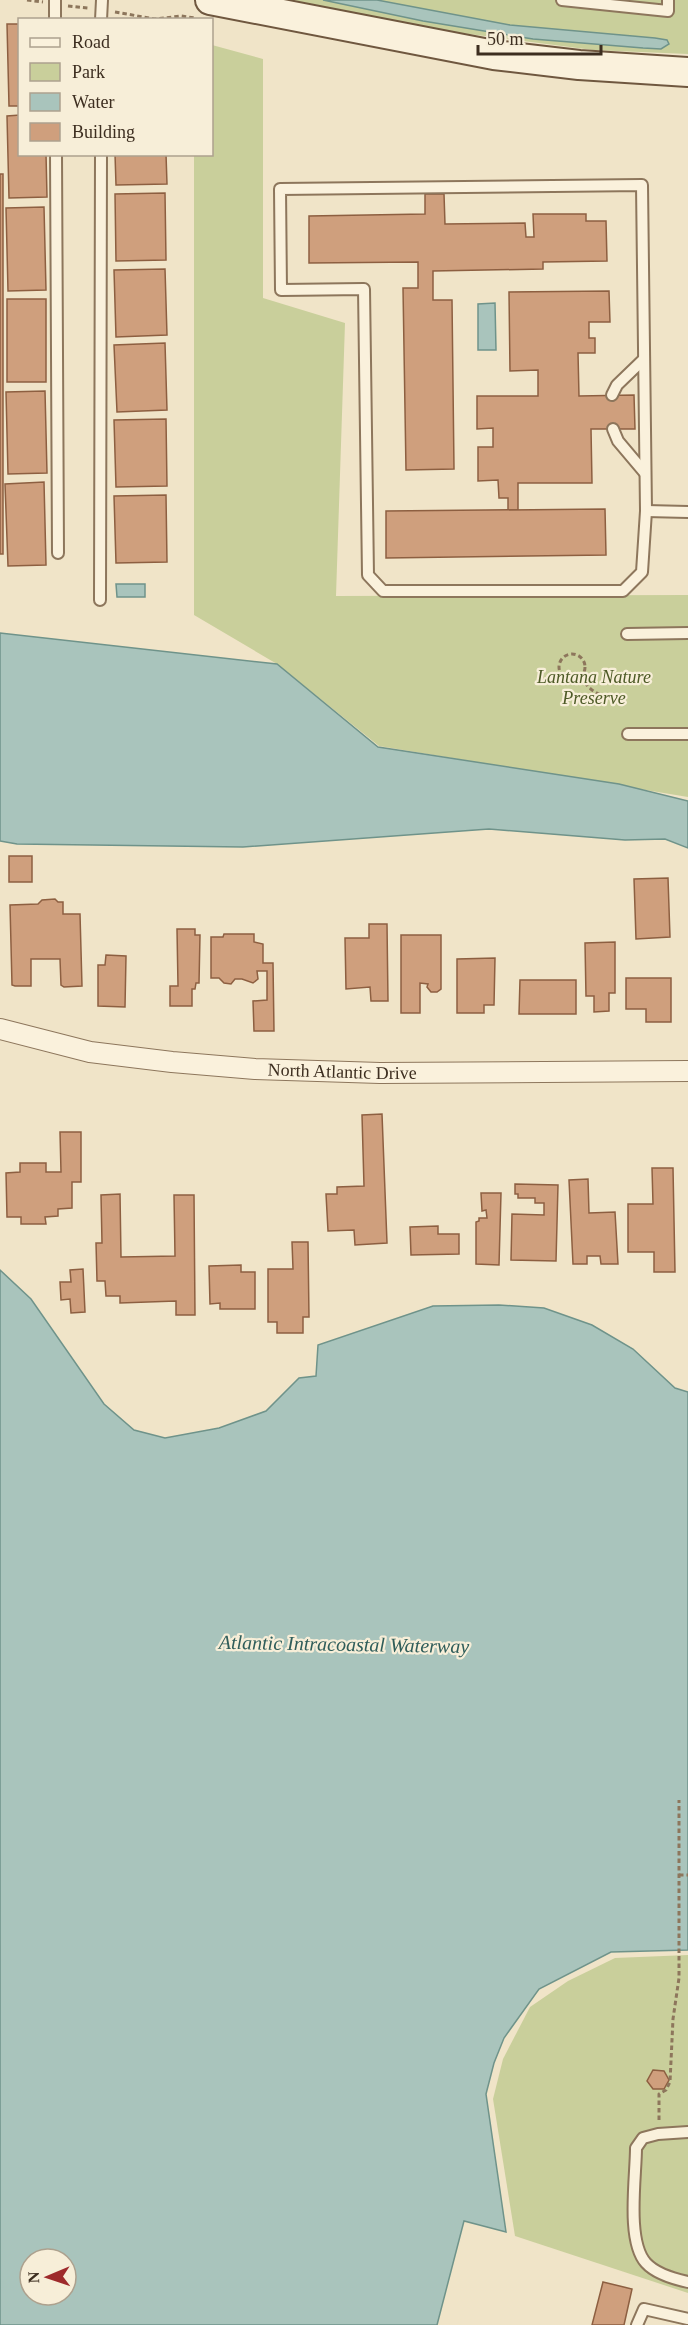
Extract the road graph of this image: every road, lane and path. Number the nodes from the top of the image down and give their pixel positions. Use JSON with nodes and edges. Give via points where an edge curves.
{"nodes":[{"id":1,"x":55,"y":0,"type":"edge"},
{"id":2,"x":102,"y":0,"type":"edge"},
{"id":3,"x":212,"y":0,"type":"edge"},
{"id":4,"x":562,"y":0,"type":"edge"},
{"id":5,"x":668,"y":0,"type":"edge"},
{"id":6,"x":55,"y":18,"type":"edge"},
{"id":7,"x":101,"y":18,"type":"edge"},
{"id":8,"x":688,"y":72,"type":"edge"},
{"id":9,"x":56,"y":156,"type":"edge"},
{"id":10,"x":101,"y":156,"type":"edge"},
{"id":11,"x":644,"y":359,"type":"junction"},
{"id":12,"x":612,"y":395,"type":"dead end"},
{"id":13,"x":613,"y":429,"type":"dead end"},
{"id":14,"x":645,"y":473,"type":"junction"},
{"id":15,"x":646,"y":511,"type":"junction"},
{"id":16,"x":688,"y":512,"type":"edge"},
{"id":17,"x":58,"y":552,"type":"dead end"},
{"id":18,"x":100,"y":600,"type":"dead end"},
{"id":19,"x":688,"y":633,"type":"edge"},
{"id":20,"x":627,"y":634,"type":"dead end"},
{"id":21,"x":581,"y":676,"type":"junction"},
{"id":22,"x":627,"y":698,"type":"dead end"},
{"id":23,"x":628,"y":734,"type":"dead end"},
{"id":24,"x":688,"y":734,"type":"edge"},
{"id":25,"x":0,"y":1029,"type":"edge"},
{"id":26,"x":688,"y":1071,"type":"edge"},
{"id":27,"x":679,"y":1800,"type":"dead end"},
{"id":28,"x":679,"y":1875,"type":"junction"},
{"id":29,"x":688,"y":1875,"type":"edge"},
{"id":30,"x":688,"y":2132,"type":"edge"},
{"id":31,"x":658,"y":2134,"type":"junction"},
{"id":32,"x":688,"y":2282,"type":"edge"},
{"id":33,"x":684,"y":2321,"type":"edge"},
{"id":34,"x":638,"y":2325,"type":"edge"}],
"edges":[{"from":1,"to":6,"type":"lane"},
{"from":2,"to":7,"type":"lane"},
{"from":3,"to":8,"type":"main road","via":[[494,55]]},
{"from":4,"to":5,"type":"lane","via":[[668,11]]},
{"from":9,"to":17,"type":"lane"},
{"from":10,"to":18,"type":"lane"},
{"from":11,"to":12,"type":"lane"},
{"from":11,"to":14,"type":"lane"},
{"from":11,"to":15,"type":"lane","via":[[642,185],[280,189],[281,290],[364,289],[368,575],[383,591],[622,591],[642,572]]},
{"from":13,"to":14,"type":"lane","via":[[618,441]]},
{"from":14,"to":15,"type":"lane"},
{"from":15,"to":16,"type":"lane"},
{"from":19,"to":20,"type":"lane"},
{"from":21,"to":21,"type":"path","via":[[570,680],[563,676],[563,658],[574,654],[581,658],[585,665]]},
{"from":21,"to":22,"type":"path","via":[[598,694]]},
{"from":23,"to":24,"type":"lane"},
{"from":25,"to":26,"type":"street","name":"North Atlantic Drive","via":[[90,1052],[255,1069],[380,1073]]},
{"from":27,"to":28,"type":"path"},
{"from":28,"to":29,"type":"path"},
{"from":28,"to":31,"type":"path","via":[[679,1978],[670,2082],[659,2094]]},
{"from":30,"to":31,"type":"lane"},
{"from":31,"to":32,"type":"lane","via":[[643,2138],[636,2148],[636,2238],[641,2255],[653,2268]]},
{"from":33,"to":34,"type":"lane","via":[[644,2309]]}]}
